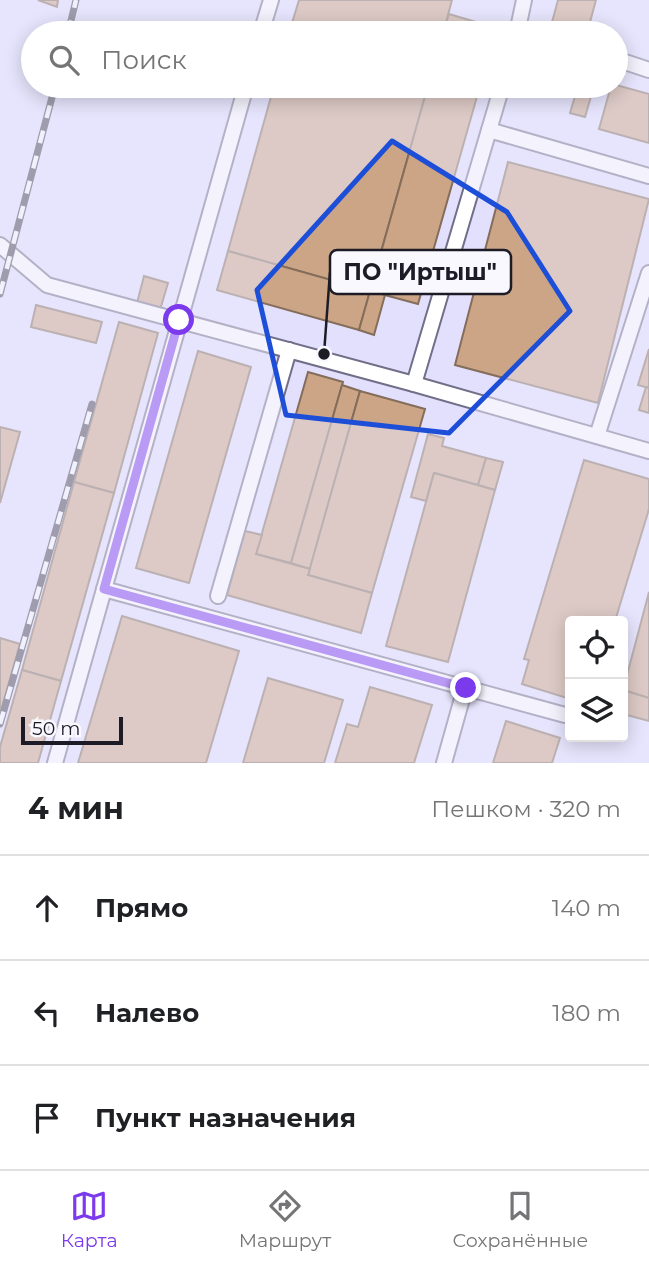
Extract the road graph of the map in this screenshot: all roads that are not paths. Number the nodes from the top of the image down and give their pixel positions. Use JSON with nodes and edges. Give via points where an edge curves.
{"nodes":[{"id":1,"x":271,"y":0,"type":"edge"},
{"id":2,"x":524,"y":0,"type":"edge"},
{"id":3,"x":265,"y":21,"type":"edge"},
{"id":4,"x":520,"y":21,"type":"edge"},
{"id":5,"x":628,"y":63,"type":"edge"},
{"id":6,"x":649,"y":70,"type":"edge"},
{"id":7,"x":243,"y":98,"type":"edge"},
{"id":8,"x":498,"y":98,"type":"edge"},
{"id":9,"x":489,"y":130,"type":"junction"},
{"id":10,"x":649,"y":176,"type":"edge"},
{"id":11,"x":0,"y":246,"type":"edge"},
{"id":12,"x":649,"y":274,"type":"edge"},
{"id":13,"x":179,"y":320,"type":"junction"},
{"id":14,"x":289,"y":350,"type":"junction"},
{"id":15,"x":414,"y":384,"type":"junction"},
{"id":16,"x":597,"y":436,"type":"junction"},
{"id":17,"x":649,"y":451,"type":"edge"},
{"id":18,"x":104,"y":589,"type":"junction"},
{"id":19,"x":218,"y":596,"type":"dead end"},
{"id":20,"x":466,"y":688,"type":"junction"},
{"id":21,"x":565,"y":715,"type":"dead end"},
{"id":22,"x":55,"y":763,"type":"edge"},
{"id":23,"x":444,"y":763,"type":"edge"}],
"edges":[{"from":1,"to":3,"type":"lane"},
{"from":2,"to":4,"type":"lane"},
{"from":5,"to":6,"type":"lane"},
{"from":7,"to":13,"type":"lane"},
{"from":8,"to":9,"type":"lane"},
{"from":9,"to":10,"type":"lane"},
{"from":9,"to":15,"type":"lane"},
{"from":11,"to":13,"type":"lane","via":[[47,285]]},
{"from":12,"to":16,"type":"lane"},
{"from":13,"to":14,"type":"lane"},
{"from":13,"to":18,"type":"lane"},
{"from":14,"to":15,"type":"lane"},
{"from":14,"to":19,"type":"lane"},
{"from":15,"to":16,"type":"lane"},
{"from":16,"to":17,"type":"lane"},
{"from":18,"to":20,"type":"lane"},
{"from":18,"to":22,"type":"lane"},
{"from":20,"to":21,"type":"lane"},
{"from":20,"to":23,"type":"lane"}]}
